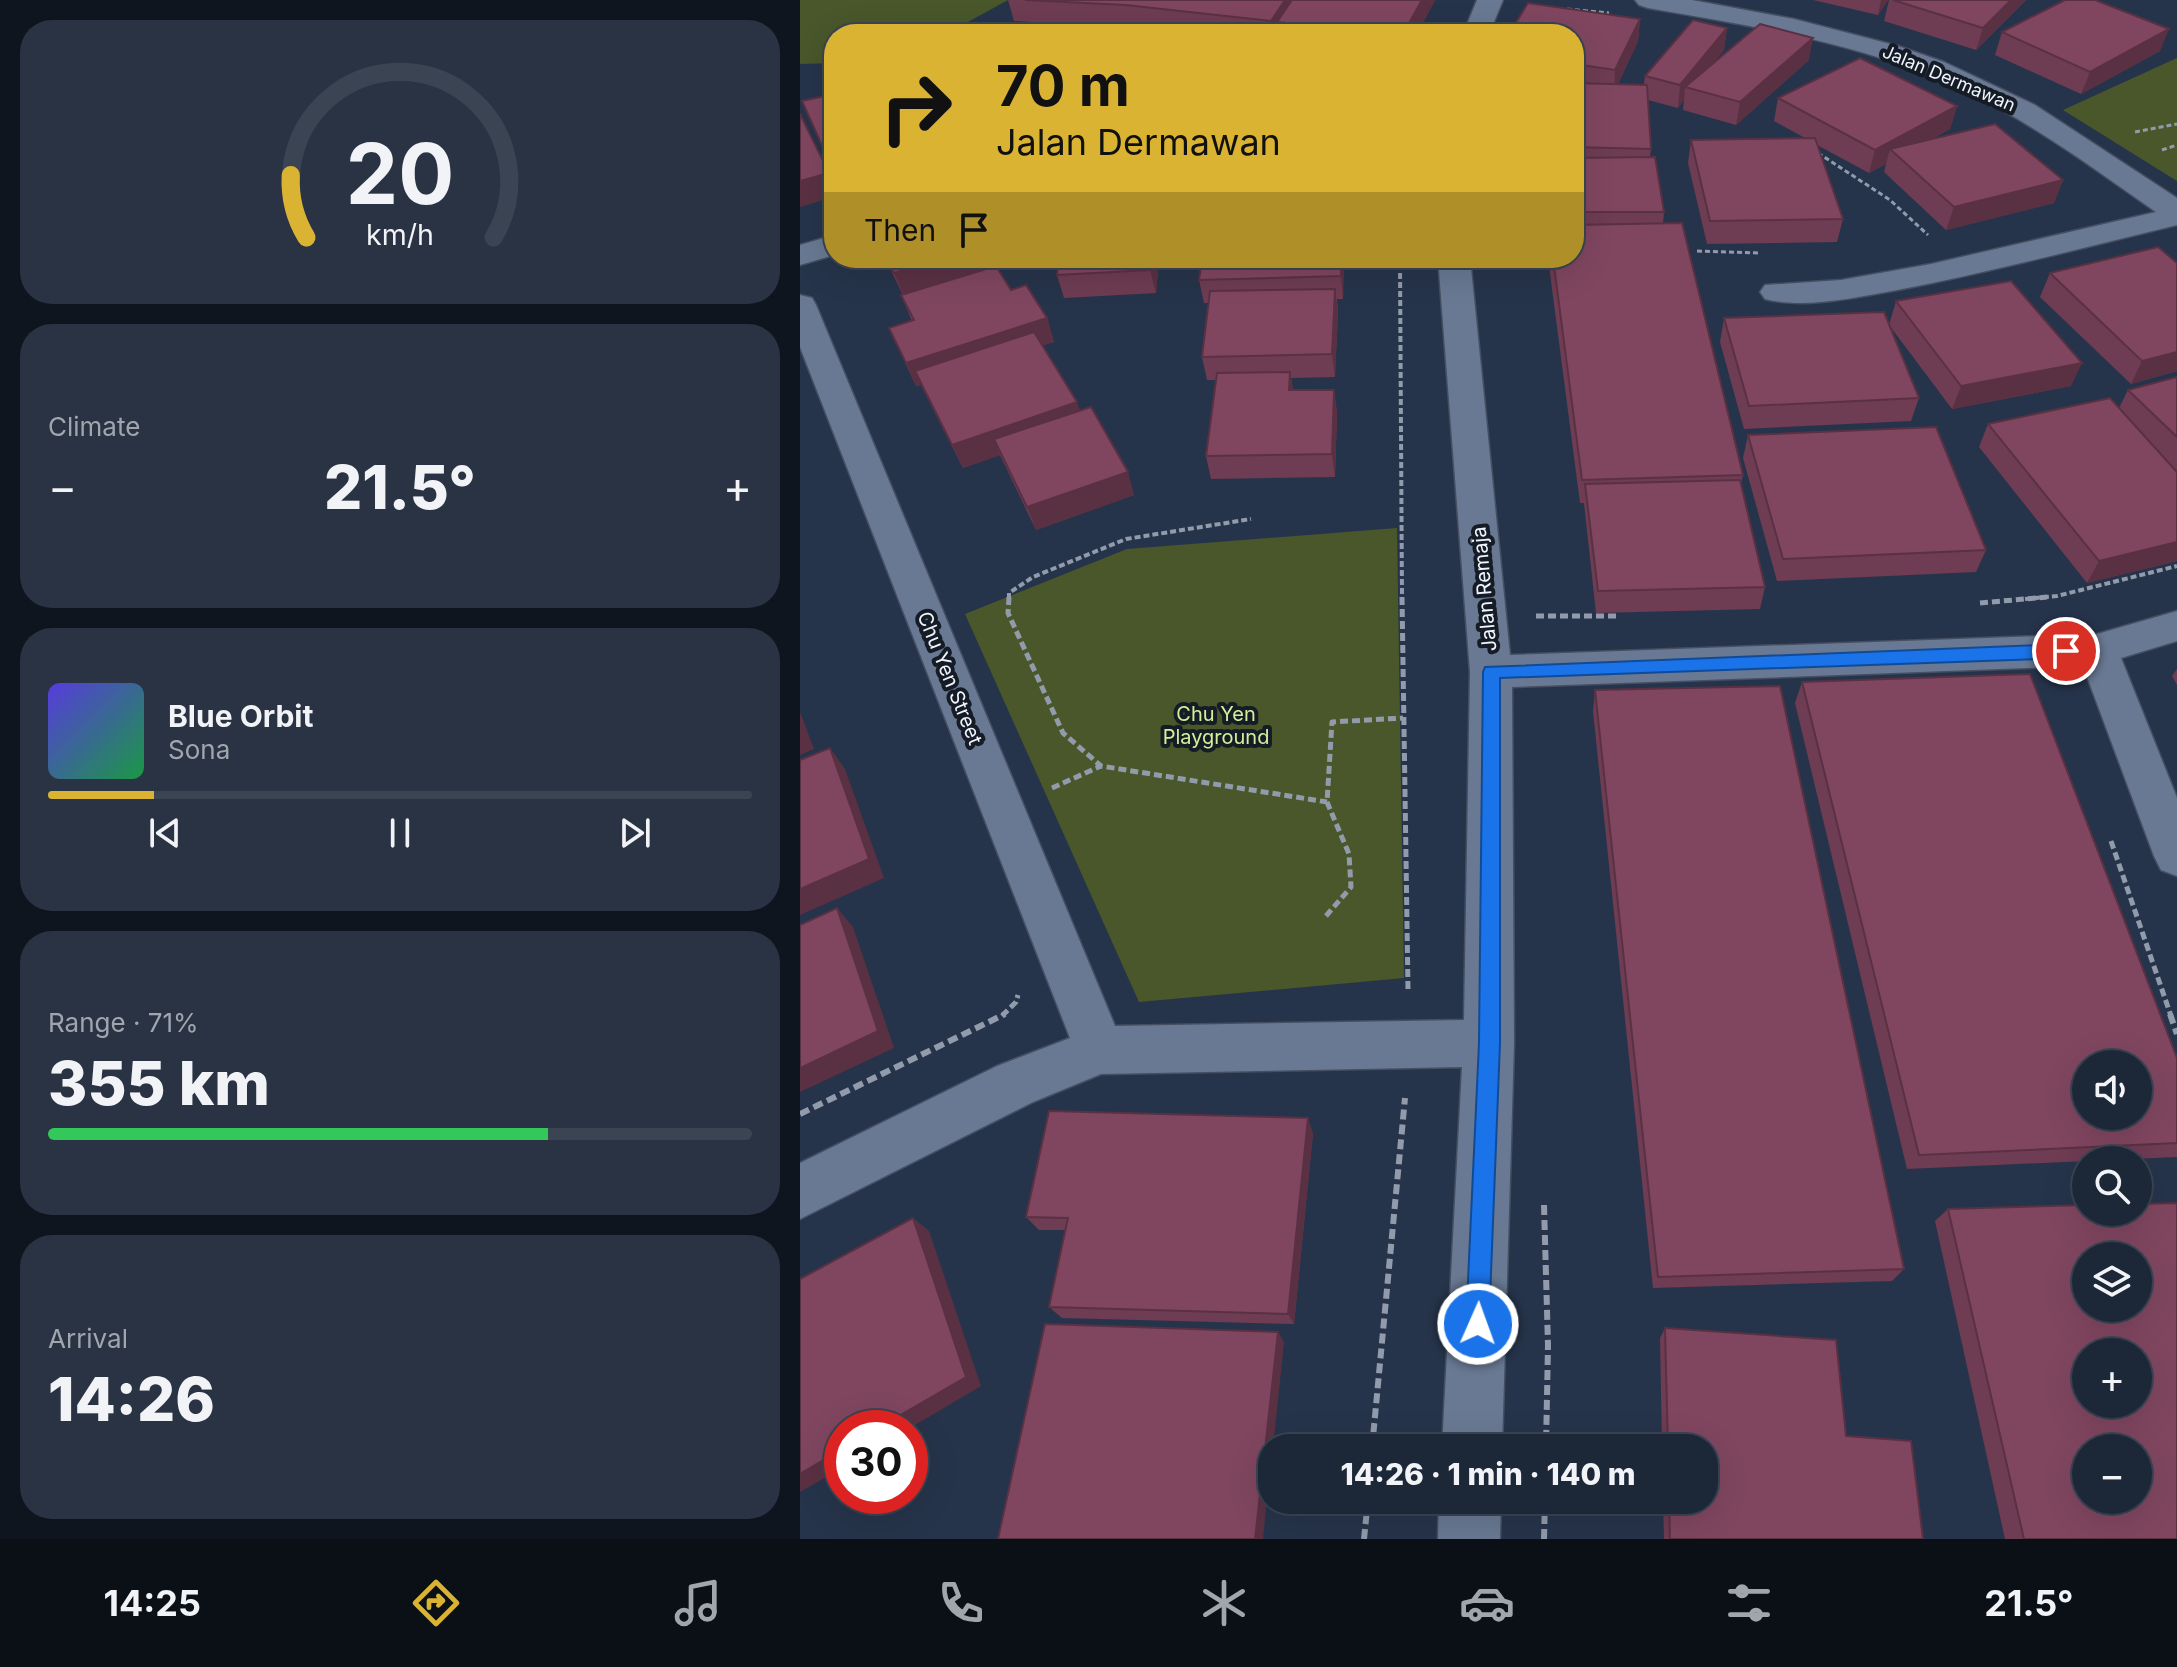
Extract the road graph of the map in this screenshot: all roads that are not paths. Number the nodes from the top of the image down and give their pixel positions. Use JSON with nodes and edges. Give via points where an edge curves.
{"nodes":[{"id":1,"x":1490,"y":0,"type":"edge"},
{"id":2,"x":1648,"y":0,"type":"edge"},
{"id":3,"x":1480,"y":24,"type":"edge"},
{"id":4,"x":2177,"y":214,"type":"edge"},
{"id":5,"x":824,"y":248,"type":"edge"},
{"id":6,"x":800,"y":256,"type":"edge"},
{"id":7,"x":1455,"y":268,"type":"edge"},
{"id":8,"x":1776,"y":292,"type":"dead end"},
{"id":9,"x":800,"y":305,"type":"edge"},
{"id":10,"x":2177,"y":626,"type":"edge"},
{"id":11,"x":2097,"y":650,"type":"junction"},
{"id":12,"x":1491,"y":672,"type":"junction"},
{"id":13,"x":2177,"y":856,"type":"edge"},
{"id":14,"x":1489,"y":1043,"type":"junction"},
{"id":15,"x":1100,"y":1050,"type":"junction"},
{"id":16,"x":800,"y":1192,"type":"edge"},
{"id":17,"x":1473,"y":1434,"type":"edge"},
{"id":18,"x":1470,"y":1514,"type":"edge"},
{"id":19,"x":1469,"y":1539,"type":"edge"}],
"edges":[{"from":1,"to":3,"type":"street"},
{"from":2,"to":4,"type":"street","name":"Jalan Dermawan","via":[[1784,22],[1879,47],[1949,74],[2024,110]]},
{"from":4,"to":8,"type":"street","name":"Jalan Dermawan","via":[[1931,274],[1841,290]]},
{"from":5,"to":6,"type":"street"},
{"from":7,"to":12,"type":"street","name":"Jalan Remaja"},
{"from":9,"to":15,"type":"street","name":"Chu Yen Street"},
{"from":10,"to":11,"type":"street"},
{"from":11,"to":12,"type":"street"},
{"from":11,"to":13,"type":"street"},
{"from":12,"to":14,"type":"street","name":"Jalan Remaja"},
{"from":14,"to":15,"type":"street"},
{"from":14,"to":17,"type":"street","name":"Jalan Remaja"},
{"from":15,"to":16,"type":"street","via":[[1015,1084]]},
{"from":18,"to":19,"type":"street"}]}
